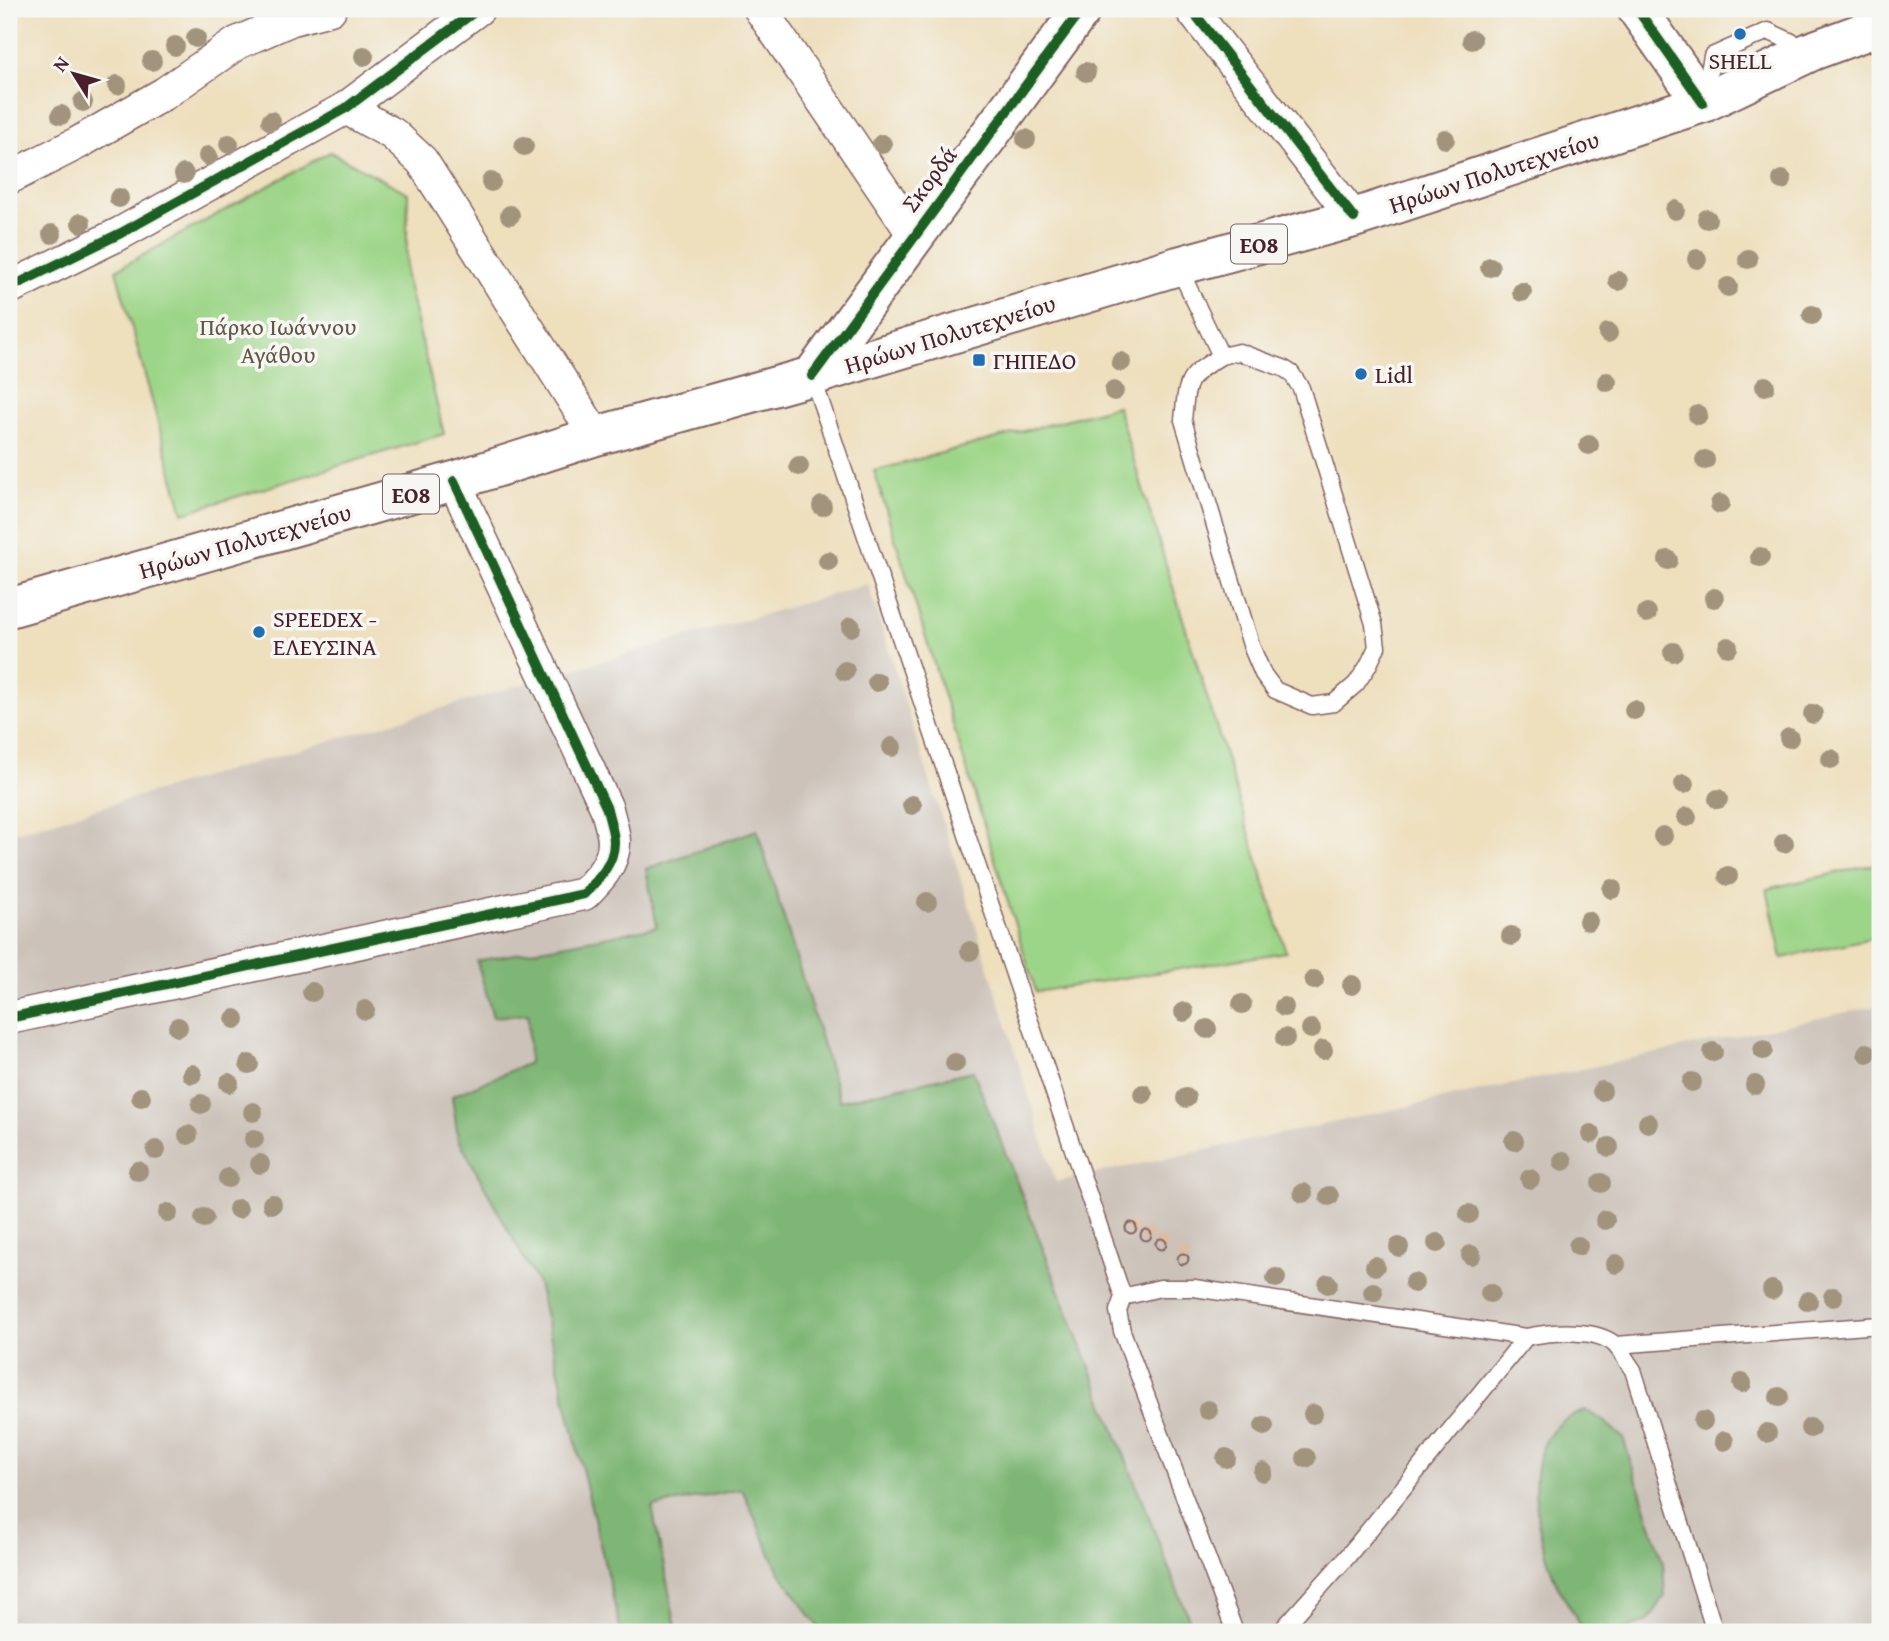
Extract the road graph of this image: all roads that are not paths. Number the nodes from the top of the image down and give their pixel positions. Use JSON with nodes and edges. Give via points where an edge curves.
{"nodes":[{"id":1,"x":330,"y":9,"type":"edge"},
{"id":2,"x":478,"y":9,"type":"edge"},
{"id":3,"x":760,"y":9,"type":"edge"},
{"id":4,"x":1082,"y":9,"type":"edge"},
{"id":5,"x":1191,"y":9,"type":"edge"},
{"id":6,"x":1637,"y":9,"type":"edge"},
{"id":7,"x":290,"y":14,"type":"edge"},
{"id":8,"x":1880,"y":26,"type":"edge"},
{"id":9,"x":1703,"y":103,"type":"junction"},
{"id":10,"x":346,"y":108,"type":"junction"},
{"id":11,"x":9,"y":178,"type":"edge"},
{"id":12,"x":1354,"y":218,"type":"junction"},
{"id":13,"x":914,"y":235,"type":"junction"},
{"id":14,"x":1178,"y":267,"type":"junction"},
{"id":15,"x":9,"y":288,"type":"edge"},
{"id":16,"x":1221,"y":356,"type":"junction"},
{"id":17,"x":812,"y":376,"type":"junction"},
{"id":18,"x":596,"y":436,"type":"junction"},
{"id":19,"x":454,"y":481,"type":"junction"},
{"id":20,"x":9,"y":608,"type":"edge"},
{"id":21,"x":9,"y":1018,"type":"edge"},
{"id":22,"x":1123,"y":1297,"type":"junction"},
{"id":23,"x":1880,"y":1325,"type":"edge"},
{"id":24,"x":1525,"y":1337,"type":"junction"},
{"id":25,"x":1616,"y":1345,"type":"junction"},
{"id":26,"x":1235,"y":1632,"type":"edge"},
{"id":27,"x":1280,"y":1632,"type":"edge"},
{"id":28,"x":1715,"y":1632,"type":"edge"}],
"edges":[{"from":1,"to":7,"type":"street"},
{"from":2,"to":10,"type":"street"},
{"from":3,"to":13,"type":"street"},
{"from":4,"to":13,"type":"main road","name":"Σκορδά"},
{"from":5,"to":12,"type":"street"},
{"from":6,"to":9,"type":"main road"},
{"from":7,"to":11,"type":"street","via":[[237,43],[165,93]]},
{"from":8,"to":9,"type":"main road","name":"Ηρώων Πολυτεχνείου","number":"ΕΟ8","via":[[1812,51]]},
{"from":9,"to":12,"type":"main road","name":"Ηρώων Πολυτεχνείου","number":"ΕΟ8"},
{"from":10,"to":15,"type":"street","via":[[121,233]]},
{"from":10,"to":18,"type":"street","via":[[393,135],[422,162]]},
{"from":12,"to":14,"type":"main road","name":"Ηρώων Πολυτεχνείου","number":"ΕΟ8"},
{"from":13,"to":17,"type":"main road","name":"Σκορδά"},
{"from":14,"to":16,"type":"lane"},
{"from":14,"to":17,"type":"main road","name":"Ηρώων Πολυτεχνείου","number":"ΕΟ8"},
{"from":16,"to":16,"type":"lane","via":[[1188,381],[1183,420],[1252,648],[1275,691],[1312,706],[1334,703],[1356,684],[1377,647],[1374,624],[1301,388],[1283,368],[1239,352]]},
{"from":17,"to":18,"type":"main road","name":"Ηρώων Πολυτεχνείου","number":"ΕΟ8"},
{"from":17,"to":22,"type":"lane"},
{"from":18,"to":19,"type":"main road","name":"Ηρώων Πολυτεχνείου","number":"ΕΟ8"},
{"from":19,"to":20,"type":"main road","name":"Ηρώων Πολυτεχνείου","number":"ΕΟ8"},
{"from":19,"to":21,"type":"street","via":[[607,809],[614,842],[599,880],[584,894]]},
{"from":22,"to":24,"type":"lane","via":[[1160,1288],[1194,1289]]},
{"from":22,"to":26,"type":"lane","via":[[1118,1311],[1122,1331]]},
{"from":23,"to":25,"type":"lane"},
{"from":24,"to":25,"type":"lane","via":[[1549,1332],[1591,1335]]},
{"from":24,"to":27,"type":"lane"},
{"from":25,"to":28,"type":"lane","via":[[1633,1370]]}]}
